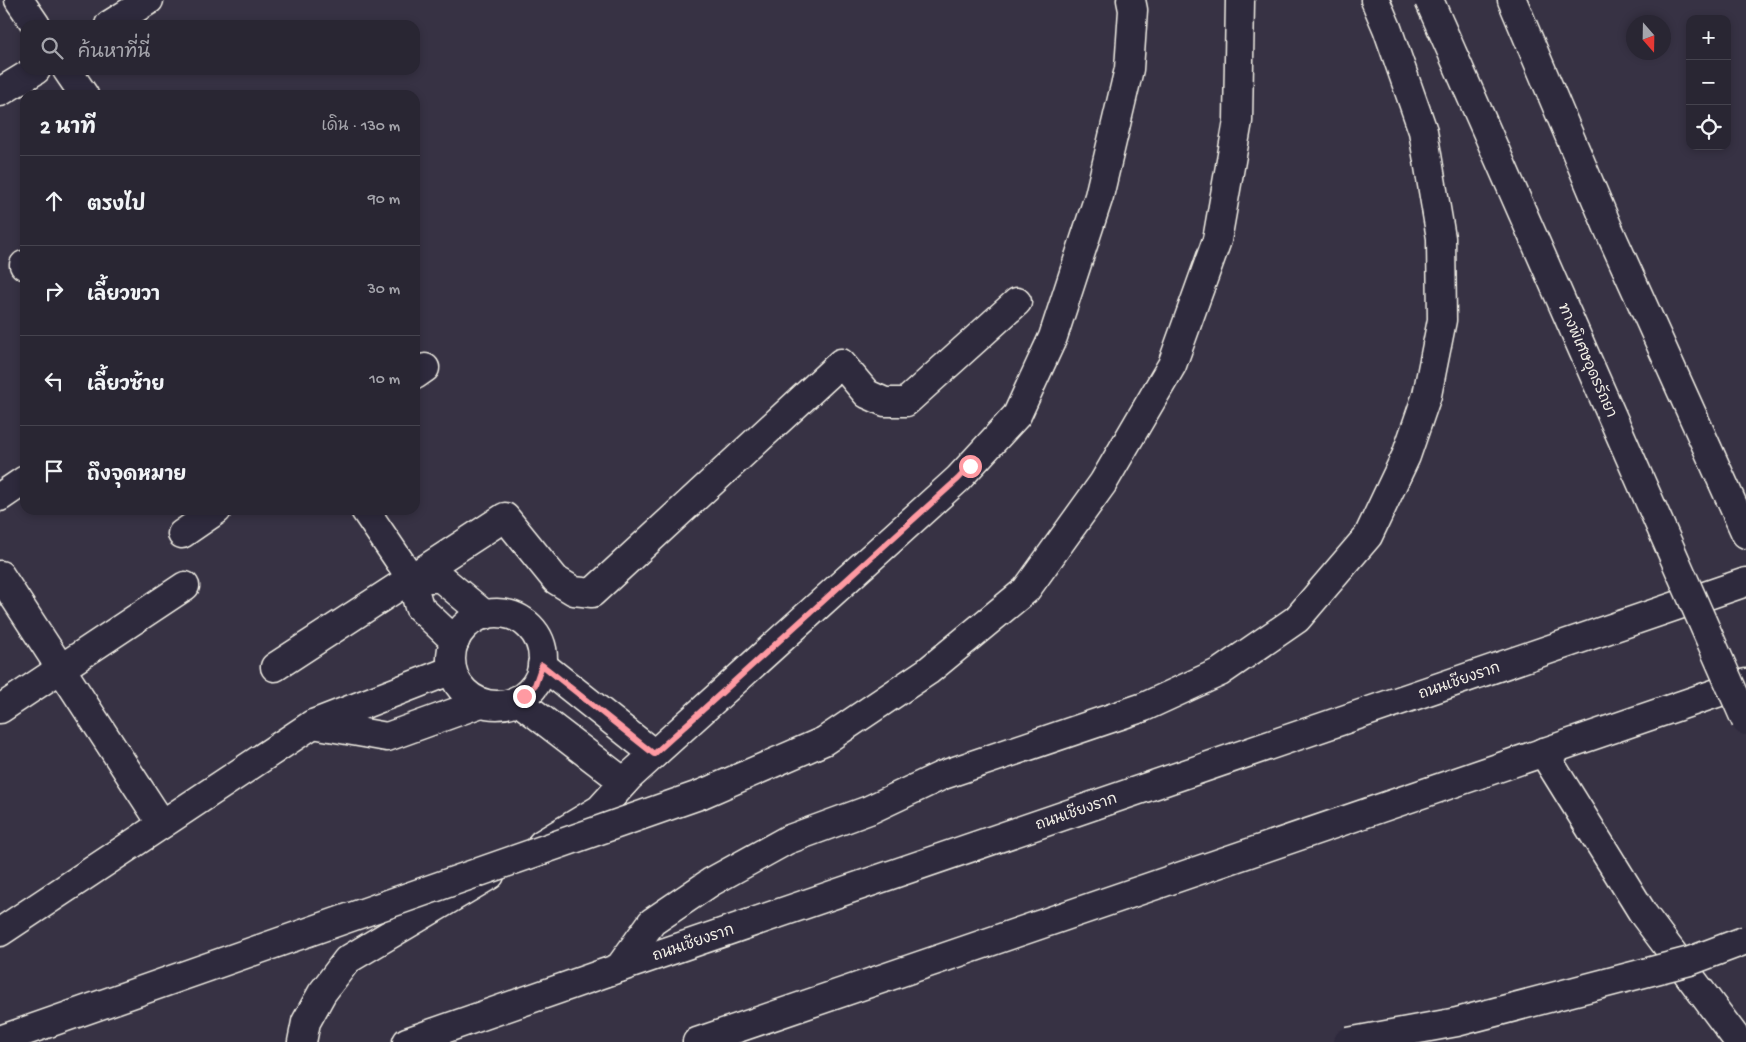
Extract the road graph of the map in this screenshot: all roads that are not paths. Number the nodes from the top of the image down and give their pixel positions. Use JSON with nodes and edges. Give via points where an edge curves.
{"nodes":[{"id":1,"x":19,"y":0,"type":"edge"},
{"id":2,"x":149,"y":0,"type":"edge"},
{"id":3,"x":1131,"y":0,"type":"edge"},
{"id":4,"x":1240,"y":0,"type":"edge"},
{"id":5,"x":1375,"y":0,"type":"edge"},
{"id":6,"x":1429,"y":0,"type":"edge"},
{"id":7,"x":1512,"y":0,"type":"edge"},
{"id":8,"x":33,"y":20,"type":"edge"},
{"id":9,"x":117,"y":20,"type":"edge"},
{"id":10,"x":28,"y":75,"type":"edge"},
{"id":11,"x":70,"y":75,"type":"edge"},
{"id":12,"x":81,"y":90,"type":"edge"},
{"id":13,"x":0,"y":92,"type":"edge"},
{"id":14,"x":1017,"y":302,"type":"dead end"},
{"id":15,"x":20,"y":483,"type":"edge"},
{"id":16,"x":0,"y":497,"type":"edge"},
{"id":17,"x":210,"y":515,"type":"edge"},
{"id":18,"x":368,"y":515,"type":"edge"},
{"id":19,"x":182,"y":534,"type":"dead end"},
{"id":20,"x":1746,"y":534,"type":"edge"},
{"id":21,"x":0,"y":575,"type":"edge"},
{"id":22,"x":411,"y":578,"type":"junction"},
{"id":23,"x":1746,"y":582,"type":"edge"},
{"id":24,"x":185,"y":586,"type":"dead end"},
{"id":25,"x":485,"y":615,"type":"junction"},
{"id":26,"x":455,"y":641,"type":"junction"},
{"id":27,"x":542,"y":665,"type":"junction"},
{"id":28,"x":274,"y":666,"type":"dead end"},
{"id":29,"x":61,"y":669,"type":"junction"},
{"id":30,"x":452,"y":670,"type":"junction"},
{"id":31,"x":1746,"y":683,"type":"edge"},
{"id":32,"x":517,"y":700,"type":"junction"},
{"id":33,"x":481,"y":703,"type":"junction"},
{"id":34,"x":0,"y":709,"type":"edge"},
{"id":35,"x":1746,"y":721,"type":"edge"},
{"id":36,"x":313,"y":724,"type":"junction"},
{"id":37,"x":1543,"y":752,"type":"junction"},
{"id":38,"x":654,"y":754,"type":"junction"},
{"id":39,"x":624,"y":782,"type":"junction"},
{"id":40,"x":162,"y":824,"type":"junction"},
{"id":41,"x":0,"y":932,"type":"edge"},
{"id":42,"x":1746,"y":940,"type":"edge"},
{"id":43,"x":619,"y":968,"type":"junction"},
{"id":44,"x":0,"y":1040,"type":"edge"},
{"id":45,"x":302,"y":1042,"type":"edge"},
{"id":46,"x":407,"y":1042,"type":"edge"},
{"id":47,"x":697,"y":1042,"type":"edge"},
{"id":48,"x":1348,"y":1042,"type":"edge"},
{"id":49,"x":1739,"y":1042,"type":"edge"}],
"edges":[{"from":1,"to":8,"type":"main road"},
{"from":2,"to":9,"type":"main road"},
{"from":3,"to":38,"type":"main road","via":[[1129,69],[1099,196],[1053,337],[1017,415],[958,479]]},
{"from":4,"to":44,"type":"main road","bridge":true,"via":[[1238,121],[1217,240],[1172,365],[1103,483],[1026,590],[928,671],[824,740],[702,794]]},
{"from":5,"to":43,"type":"main road","via":[[1423,132],[1441,238],[1442,320],[1427,395],[1406,456],[1368,536],[1297,618],[1220,672],[1144,707],[943,775],[869,810],[787,840],[711,882],[652,922]]},
{"from":6,"to":35,"type":"main road","name":"ทางพิเศษอุดรรัถยา","bridge":true},
{"from":7,"to":20,"type":"main road","via":[[1609,230]]},
{"from":10,"to":13,"type":"main road"},
{"from":11,"to":12,"type":"main road"},
{"from":14,"to":22,"type":"main road","via":[[906,402],[886,402],[867,394],[841,363],[592,593],[574,591],[556,580],[505,517]]},
{"from":15,"to":16,"type":"main road"},
{"from":17,"to":19,"type":"main road"},
{"from":18,"to":22,"type":"main road"},
{"from":21,"to":29,"type":"main road"},
{"from":22,"to":25,"type":"main road","via":[[441,578]]},
{"from":22,"to":26,"type":"main road","via":[[420,607]]},
{"from":22,"to":28,"type":"main road"},
{"from":23,"to":43,"type":"main road","name":"ถนนเชียงราก"},
{"from":24,"to":29,"type":"main road"},
{"from":25,"to":26,"type":"main road","via":[[463,628]]},
{"from":25,"to":27,"type":"main road","via":[[505,614],[520,619],[539,641]]},
{"from":26,"to":30,"type":"main road","via":[[451,655]]},
{"from":27,"to":32,"type":"main road","via":[[535,685]]},
{"from":27,"to":38,"type":"main road"},
{"from":29,"to":34,"type":"main road"},
{"from":29,"to":40,"type":"main road"},
{"from":30,"to":33,"type":"main road","via":[[463,690]]},
{"from":30,"to":36,"type":"main road"},
{"from":31,"to":37,"type":"main road"},
{"from":32,"to":33,"type":"main road","via":[[496,706]]},
{"from":32,"to":39,"type":"main road"},
{"from":33,"to":36,"type":"main road","via":[[387,737]]},
{"from":36,"to":40,"type":"main road"},
{"from":37,"to":47,"type":"main road"},
{"from":37,"to":49,"type":"main road","via":[[1644,915]]},
{"from":38,"to":39,"type":"main road"},
{"from":39,"to":45,"type":"main road","via":[[600,809],[347,960],[322,992],[306,1022]]},
{"from":40,"to":41,"type":"main road"},
{"from":42,"to":48,"type":"main road","bridge":true,"via":[[1690,961],[1467,1020]]},
{"from":43,"to":46,"type":"main road","name":"ถนนเชียงราก"}]}
